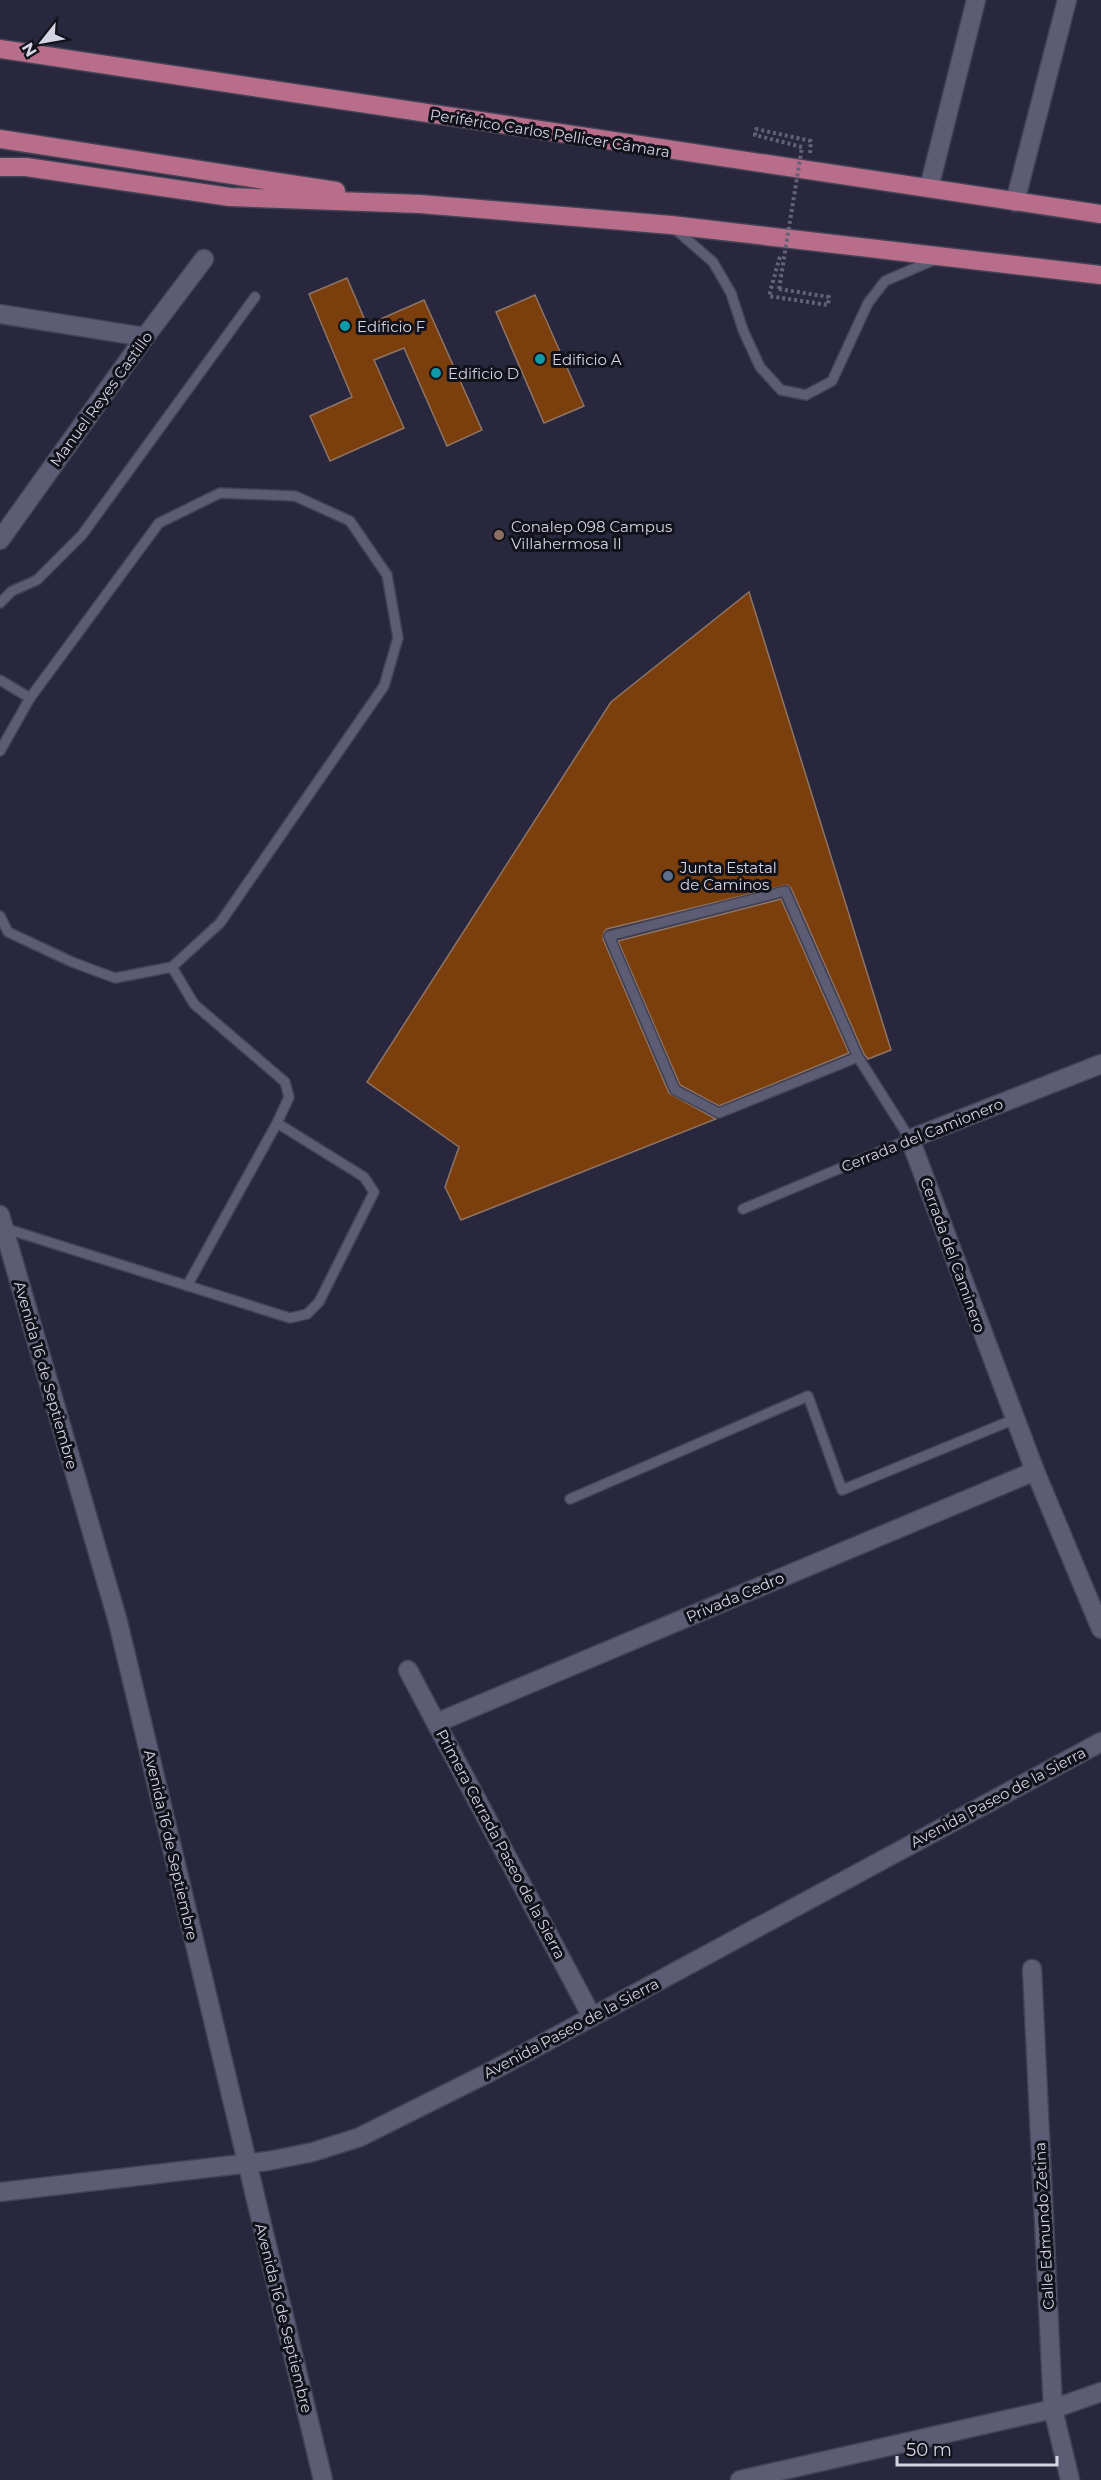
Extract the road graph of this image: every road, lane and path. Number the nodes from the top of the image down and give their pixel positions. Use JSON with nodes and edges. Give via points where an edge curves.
{"nodes":[{"id":1,"x":976,"y":0,"type":"edge"},
{"id":2,"x":1067,"y":0,"type":"edge"},
{"id":3,"x":0,"y":49,"type":"edge"},
{"id":4,"x":0,"y":139,"type":"edge"},
{"id":5,"x":811,"y":141,"type":"dead end"},
{"id":6,"x":0,"y":167,"type":"edge"},
{"id":7,"x":929,"y":189,"type":"junction"},
{"id":8,"x":1015,"y":202,"type":"junction"},
{"id":9,"x":420,"y":204,"type":"junction"},
{"id":10,"x":1101,"y":214,"type":"edge"},
{"id":11,"x":671,"y":225,"type":"junction"},
{"id":12,"x":784,"y":238,"type":"junction"},
{"id":13,"x":941,"y":257,"type":"junction"},
{"id":14,"x":204,"y":259,"type":"dead end"},
{"id":15,"x":1101,"y":275,"type":"edge"},
{"id":16,"x":255,"y":297,"type":"dead end"},
{"id":17,"x":0,"y":314,"type":"edge"},
{"id":18,"x":145,"y":336,"type":"junction"},
{"id":19,"x":0,"y":540,"type":"edge"},
{"id":20,"x":0,"y":603,"type":"edge"},
{"id":21,"x":0,"y":680,"type":"edge"},
{"id":22,"x":30,"y":698,"type":"junction"},
{"id":23,"x":0,"y":751,"type":"edge"},
{"id":24,"x":0,"y":916,"type":"edge"},
{"id":25,"x":172,"y":967,"type":"junction"},
{"id":26,"x":858,"y":1058,"type":"junction"},
{"id":27,"x":1101,"y":1064,"type":"edge"},
{"id":28,"x":277,"y":1123,"type":"junction"},
{"id":29,"x":910,"y":1139,"type":"junction"},
{"id":30,"x":743,"y":1209,"type":"dead end"},
{"id":31,"x":2,"y":1222,"type":"edge"},
{"id":32,"x":187,"y":1286,"type":"junction"},
{"id":33,"x":1015,"y":1419,"type":"junction"},
{"id":34,"x":1035,"y":1471,"type":"junction"},
{"id":35,"x":570,"y":1499,"type":"dead end"},
{"id":36,"x":1101,"y":1629,"type":"edge"},
{"id":37,"x":408,"y":1670,"type":"dead end"},
{"id":38,"x":436,"y":1723,"type":"junction"},
{"id":39,"x":1101,"y":1742,"type":"edge"},
{"id":40,"x":1032,"y":1969,"type":"dead end"},
{"id":41,"x":592,"y":2017,"type":"junction"},
{"id":42,"x":246,"y":2163,"type":"junction"},
{"id":43,"x":0,"y":2192,"type":"edge"},
{"id":44,"x":1101,"y":2392,"type":"edge"},
{"id":45,"x":1053,"y":2409,"type":"junction"},
{"id":46,"x":323,"y":2480,"type":"edge"},
{"id":47,"x":740,"y":2480,"type":"edge"},
{"id":48,"x":1070,"y":2480,"type":"edge"}],
"edges":[{"from":1,"to":7,"type":"street"},
{"from":2,"to":8,"type":"street"},
{"from":3,"to":7,"type":"main road","name":"Periférico Carlos Pellicer Cámara"},
{"from":4,"to":9,"type":"main road"},
{"from":5,"to":12,"type":"path","bridge":true,"via":[[756,129],[755,135],[802,147],[779,289],[830,297],[828,305],[769,296]]},
{"from":6,"to":9,"type":"main road","via":[[26,167],[230,197]]},
{"from":7,"to":8,"type":"main road","name":"Periférico Carlos Pellicer Cámara"},
{"from":8,"to":10,"type":"main road","name":"Periférico Carlos Pellicer Cámara"},
{"from":9,"to":11,"type":"main road"},
{"from":11,"to":12,"type":"main road"},
{"from":11,"to":13,"type":"lane","via":[[713,262],[731,292],[760,367],[781,390],[806,395],[832,381],[868,303],[885,281]]},
{"from":12,"to":13,"type":"main road"},
{"from":13,"to":15,"type":"main road"},
{"from":14,"to":18,"type":"street","name":"Manuel Reyes Castillo"},
{"from":16,"to":20,"type":"lane","via":[[82,535],[38,579],[12,591]]},
{"from":17,"to":18,"type":"street"},
{"from":18,"to":19,"type":"street","name":"Manuel Reyes Castillo"},
{"from":21,"to":22,"type":"lane"},
{"from":22,"to":23,"type":"lane"},
{"from":22,"to":25,"type":"lane","via":[[159,523],[220,493],[295,496],[350,521],[387,575],[398,638],[384,686],[220,923]]},
{"from":24,"to":25,"type":"lane","via":[[8,932],[115,978]]},
{"from":25,"to":28,"type":"lane","via":[[194,1005],[285,1082],[289,1097]]},
{"from":26,"to":26,"type":"lane","name":"Cerrada del Caminero","via":[[719,1113],[675,1090],[609,936],[785,891]]},
{"from":26,"to":29,"type":"lane","name":"Cerrada del Caminero"},
{"from":27,"to":29,"type":"street","name":"Cerrada del Camionero"},
{"from":28,"to":32,"type":"lane"},
{"from":28,"to":32,"type":"lane","via":[[364,1178],[374,1192],[319,1302],[307,1314],[290,1318]]},
{"from":29,"to":30,"type":"lane","name":"Cerrada del Camionero"},
{"from":29,"to":33,"type":"street","name":"Cerrada del Caminero"},
{"from":31,"to":32,"type":"lane"},
{"from":31,"to":42,"type":"street","name":"Avenida 16 de Septiembre","via":[[118,1622]]},
{"from":33,"to":34,"type":"street","name":"Cerrada del Caminero"},
{"from":33,"to":35,"type":"lane","via":[[842,1490],[808,1396]]},
{"from":34,"to":36,"type":"street","name":"Cerrada del Caminero"},
{"from":34,"to":38,"type":"street","name":"Privada Cedro"},
{"from":37,"to":38,"type":"street","name":"Primera Cerrada Paseo de la Sierra"},
{"from":38,"to":41,"type":"street","name":"Primera Cerrada Paseo de la Sierra"},
{"from":39,"to":41,"type":"street","name":"Avenida Paseo de la Sierra"},
{"from":40,"to":45,"type":"street","name":"Calle Edmundo Zetina"},
{"from":41,"to":42,"type":"street","name":"Avenida Paseo de la Sierra","via":[[360,2137],[313,2152]]},
{"from":42,"to":43,"type":"street","name":"Avenida Paseo de la Sierra"},
{"from":42,"to":46,"type":"street","name":"Avenida 16 de Septiembre"},
{"from":44,"to":45,"type":"street"},
{"from":45,"to":47,"type":"street"},
{"from":45,"to":48,"type":"street","name":"Calle Edmundo Zetina"}]}
